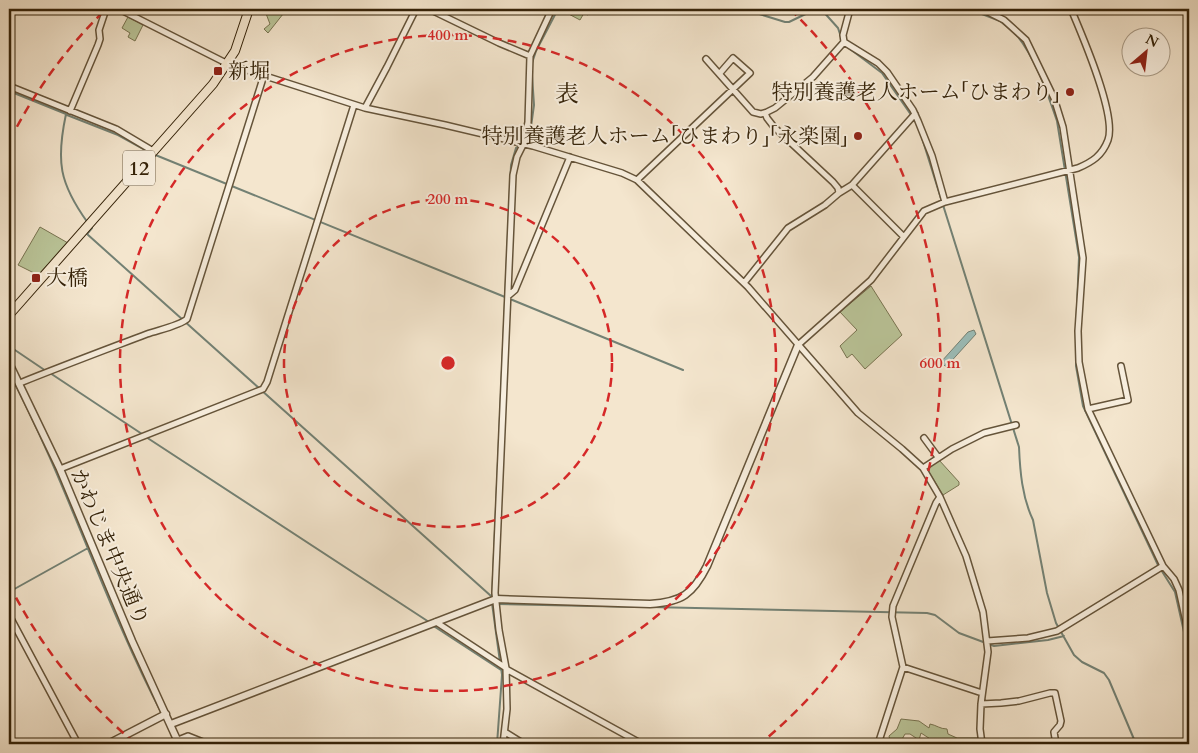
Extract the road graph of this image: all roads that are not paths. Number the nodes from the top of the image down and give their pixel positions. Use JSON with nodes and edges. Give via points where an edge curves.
{"nodes":[{"id":1,"x":106,"y":9,"type":"edge"},
{"id":2,"x":119,"y":9,"type":"edge"},
{"id":3,"x":249,"y":9,"type":"edge"},
{"id":4,"x":416,"y":9,"type":"edge"},
{"id":5,"x":429,"y":9,"type":"edge"},
{"id":6,"x":552,"y":9,"type":"edge"},
{"id":7,"x":850,"y":9,"type":"edge"},
{"id":8,"x":982,"y":9,"type":"edge"},
{"id":9,"x":1071,"y":9,"type":"edge"},
{"id":10,"x":844,"y":42,"type":"junction"},
{"id":11,"x":530,"y":56,"type":"junction"},
{"id":12,"x":706,"y":59,"type":"dead end"},
{"id":13,"x":228,"y":64,"type":"junction"},
{"id":14,"x":720,"y":73,"type":"junction"},
{"id":15,"x":264,"y":75,"type":"junction"},
{"id":16,"x":9,"y":86,"type":"edge"},
{"id":17,"x":733,"y":89,"type":"junction"},
{"id":18,"x":354,"y":104,"type":"junction"},
{"id":19,"x":365,"y":108,"type":"junction"},
{"id":20,"x":70,"y":111,"type":"junction"},
{"id":21,"x":765,"y":113,"type":"junction"},
{"id":22,"x":915,"y":114,"type":"junction"},
{"id":23,"x":524,"y":143,"type":"junction"},
{"id":24,"x":153,"y":151,"type":"junction"},
{"id":25,"x":570,"y":157,"type":"junction"},
{"id":26,"x":1068,"y":169,"type":"junction"},
{"id":27,"x":637,"y":180,"type":"junction"},
{"id":28,"x":852,"y":184,"type":"junction"},
{"id":29,"x":839,"y":192,"type":"junction"},
{"id":30,"x":945,"y":202,"type":"junction"},
{"id":31,"x":904,"y":236,"type":"junction"},
{"id":32,"x":744,"y":283,"type":"junction"},
{"id":33,"x":508,"y":296,"type":"junction"},
{"id":34,"x":9,"y":315,"type":"edge"},
{"id":35,"x":798,"y":346,"type":"junction"},
{"id":36,"x":9,"y":363,"type":"edge"},
{"id":37,"x":1121,"y":366,"type":"dead end"},
{"id":38,"x":20,"y":383,"type":"junction"},
{"id":39,"x":1088,"y":409,"type":"junction"},
{"id":40,"x":1016,"y":425,"type":"dead end"},
{"id":41,"x":924,"y":438,"type":"dead end"},
{"id":42,"x":938,"y":457,"type":"junction"},
{"id":43,"x":923,"y":468,"type":"junction"},
{"id":44,"x":60,"y":469,"type":"junction"},
{"id":45,"x":940,"y":498,"type":"junction"},
{"id":46,"x":1163,"y":566,"type":"junction"},
{"id":47,"x":496,"y":598,"type":"junction"},
{"id":48,"x":9,"y":615,"type":"edge"},
{"id":49,"x":436,"y":622,"type":"junction"},
{"id":50,"x":1189,"y":635,"type":"edge"},
{"id":51,"x":987,"y":641,"type":"junction"},
{"id":52,"x":903,"y":667,"type":"junction"},
{"id":53,"x":506,"y":668,"type":"junction"},
{"id":54,"x":982,"y":693,"type":"junction"},
{"id":55,"x":981,"y":704,"type":"junction"},
{"id":56,"x":166,"y":714,"type":"junction"},
{"id":57,"x":171,"y":724,"type":"junction"},
{"id":58,"x":505,"y":732,"type":"junction"},
{"id":59,"x":632,"y":739,"type":"junction"},
{"id":60,"x":179,"y":742,"type":"edge"},
{"id":61,"x":78,"y":744,"type":"edge"},
{"id":62,"x":108,"y":744,"type":"edge"},
{"id":63,"x":208,"y":744,"type":"edge"},
{"id":64,"x":503,"y":744,"type":"edge"},
{"id":65,"x":524,"y":744,"type":"edge"},
{"id":66,"x":628,"y":744,"type":"edge"},
{"id":67,"x":642,"y":744,"type":"edge"},
{"id":68,"x":878,"y":744,"type":"edge"},
{"id":69,"x":982,"y":744,"type":"edge"},
{"id":70,"x":1056,"y":744,"type":"edge"}],
"edges":[{"from":1,"to":20,"type":"street","via":[[100,23],[98,45]]},
{"from":2,"to":13,"type":"street"},
{"from":3,"to":13,"type":"main road","number":"12","via":[[241,37]]},
{"from":4,"to":19,"type":"street"},
{"from":5,"to":11,"type":"street"},
{"from":6,"to":11,"type":"street"},
{"from":7,"to":10,"type":"street"},
{"from":8,"to":26,"type":"street","via":[[1004,20],[1026,40],[1054,98],[1063,127]]},
{"from":9,"to":26,"type":"street","via":[[1098,79],[1110,128],[1107,142],[1098,157]]},
{"from":10,"to":21,"type":"street","via":[[814,77]]},
{"from":10,"to":22,"type":"street","via":[[887,72]]},
{"from":11,"to":23,"type":"street","via":[[529,107]]},
{"from":12,"to":14,"type":"street"},
{"from":13,"to":15,"type":"street"},
{"from":13,"to":24,"type":"main road","number":"12"},
{"from":14,"to":17,"type":"street"},
{"from":14,"to":17,"type":"street","via":[[733,58],[750,73]]},
{"from":15,"to":18,"type":"street"},
{"from":15,"to":38,"type":"street","via":[[187,319]]},
{"from":16,"to":20,"type":"street"},
{"from":17,"to":21,"type":"street","via":[[753,112]]},
{"from":17,"to":27,"type":"street"},
{"from":18,"to":19,"type":"street"},
{"from":18,"to":44,"type":"street","via":[[263,389]]},
{"from":19,"to":23,"type":"street"},
{"from":20,"to":24,"type":"street","via":[[116,129]]},
{"from":21,"to":29,"type":"street","via":[[774,127],[833,182]]},
{"from":22,"to":28,"type":"street"},
{"from":22,"to":30,"type":"street","via":[[932,156]]},
{"from":23,"to":25,"type":"street"},
{"from":23,"to":33,"type":"street","via":[[513,174]]},
{"from":24,"to":34,"type":"main road","number":"12"},
{"from":25,"to":27,"type":"street"},
{"from":25,"to":33,"type":"street","via":[[515,290]]},
{"from":26,"to":30,"type":"street"},
{"from":26,"to":39,"type":"street","via":[[1083,258],[1079,362]]},
{"from":27,"to":32,"type":"street"},
{"from":28,"to":29,"type":"street"},
{"from":28,"to":31,"type":"street"},
{"from":29,"to":32,"type":"street","via":[[825,206],[788,228]]},
{"from":30,"to":31,"type":"street","via":[[924,211]]},
{"from":31,"to":35,"type":"street","via":[[871,280]]},
{"from":32,"to":35,"type":"street"},
{"from":33,"to":47,"type":"street"},
{"from":35,"to":43,"type":"street","via":[[858,413]]},
{"from":35,"to":47,"type":"street","via":[[707,566],[700,581],[687,594],[675,600],[650,604]]},
{"from":36,"to":38,"type":"street","name":"かわじま中央通り"},
{"from":37,"to":39,"type":"street","via":[[1128,400]]},
{"from":38,"to":44,"type":"street","name":"かわじま中央通り"},
{"from":39,"to":46,"type":"street"},
{"from":40,"to":42,"type":"street","via":[[984,433]]},
{"from":41,"to":42,"type":"street"},
{"from":42,"to":43,"type":"street"},
{"from":43,"to":45,"type":"street"},
{"from":44,"to":56,"type":"street","name":"かわじま中央通り"},
{"from":45,"to":51,"type":"street","via":[[975,580]]},
{"from":45,"to":52,"type":"street","via":[[893,606],[892,617]]},
{"from":46,"to":50,"type":"street","via":[[1179,590]]},
{"from":46,"to":51,"type":"street","via":[[1058,631],[1028,638]]},
{"from":47,"to":49,"type":"street"},
{"from":47,"to":53,"type":"street"},
{"from":48,"to":61,"type":"street"},
{"from":49,"to":53,"type":"street"},
{"from":49,"to":57,"type":"street"},
{"from":51,"to":54,"type":"street","via":[[988,657]]},
{"from":52,"to":54,"type":"street"},
{"from":52,"to":68,"type":"street"},
{"from":53,"to":58,"type":"street"},
{"from":53,"to":59,"type":"street"},
{"from":54,"to":55,"type":"street"},
{"from":55,"to":69,"type":"street"},
{"from":55,"to":70,"type":"street","via":[[1055,693],[1061,721],[1054,730]]},
{"from":56,"to":57,"type":"street","name":"かわじま中央通り"},
{"from":56,"to":62,"type":"street"},
{"from":57,"to":60,"type":"street","name":"かわじま中央通り"},
{"from":58,"to":64,"type":"street"},
{"from":58,"to":65,"type":"street"},
{"from":59,"to":66,"type":"street"},
{"from":59,"to":67,"type":"street"},
{"from":60,"to":63,"type":"street","via":[[188,736]]}]}
